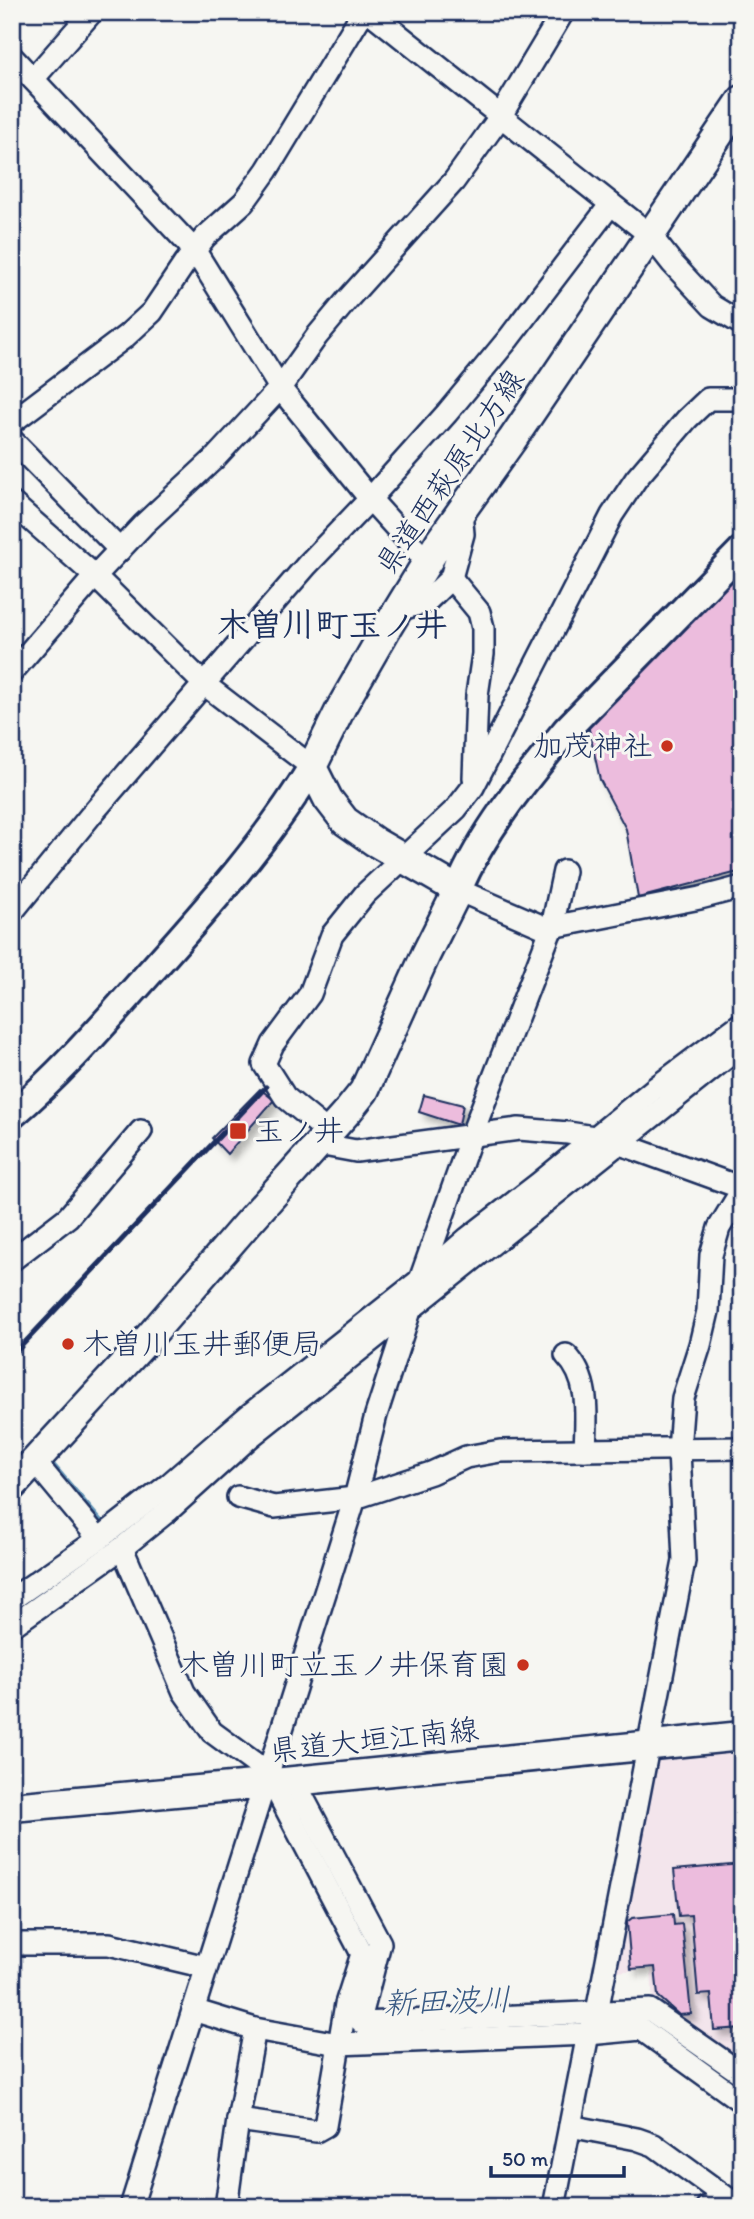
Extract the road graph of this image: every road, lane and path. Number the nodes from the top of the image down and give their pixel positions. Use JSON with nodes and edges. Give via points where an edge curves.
{"nodes":[{"id":1,"x":92,"y":12,"type":"edge"},
{"id":2,"x":363,"y":12,"type":"edge"},
{"id":3,"x":370,"y":12,"type":"edge"},
{"id":4,"x":563,"y":12,"type":"edge"},
{"id":5,"x":12,"y":57,"type":"edge"},
{"id":6,"x":33,"y":79,"type":"junction"},
{"id":7,"x":742,"y":100,"type":"edge"},
{"id":8,"x":500,"y":117,"type":"junction"},
{"id":9,"x":611,"y":204,"type":"junction"},
{"id":10,"x":650,"y":235,"type":"junction"},
{"id":11,"x":195,"y":251,"type":"junction"},
{"id":12,"x":742,"y":324,"type":"edge"},
{"id":13,"x":280,"y":388,"type":"junction"},
{"id":14,"x":742,"y":394,"type":"edge"},
{"id":15,"x":12,"y":422,"type":"edge"},
{"id":16,"x":12,"y":440,"type":"edge"},
{"id":17,"x":370,"y":499,"type":"junction"},
{"id":18,"x":12,"y":503,"type":"edge"},
{"id":19,"x":461,"y":511,"type":"junction"},
{"id":20,"x":120,"y":550,"type":"junction"},
{"id":21,"x":742,"y":550,"type":"edge"},
{"id":22,"x":427,"y":562,"type":"junction"},
{"id":23,"x":95,"y":576,"type":"junction"},
{"id":24,"x":452,"y":578,"type":"junction"},
{"id":25,"x":398,"y":610,"type":"junction"},
{"id":26,"x":12,"y":672,"type":"edge"},
{"id":27,"x":204,"y":684,"type":"junction"},
{"id":28,"x":312,"y":767,"type":"junction"},
{"id":29,"x":473,"y":787,"type":"junction"},
{"id":30,"x":402,"y":858,"type":"junction"},
{"id":31,"x":564,"y":871,"type":"dead end"},
{"id":32,"x":742,"y":887,"type":"edge"},
{"id":33,"x":458,"y":890,"type":"junction"},
{"id":34,"x":12,"y":912,"type":"edge"},
{"id":35,"x":552,"y":927,"type":"junction"},
{"id":36,"x":742,"y":1023,"type":"edge"},
{"id":37,"x":742,"y":1045,"type":"edge"},
{"id":38,"x":12,"y":1115,"type":"edge"},
{"id":39,"x":141,"y":1131,"type":"dead end"},
{"id":40,"x":472,"y":1134,"type":"junction"},
{"id":41,"x":594,"y":1137,"type":"junction"},
{"id":42,"x":324,"y":1139,"type":"junction"},
{"id":43,"x":617,"y":1144,"type":"junction"},
{"id":44,"x":742,"y":1189,"type":"edge"},
{"id":45,"x":12,"y":1260,"type":"edge"},
{"id":46,"x":420,"y":1280,"type":"junction"},
{"id":47,"x":410,"y":1311,"type":"junction"},
{"id":48,"x":566,"y":1355,"type":"dead end"},
{"id":49,"x":742,"y":1448,"type":"edge"},
{"id":50,"x":586,"y":1450,"type":"junction"},
{"id":51,"x":678,"y":1450,"type":"junction"},
{"id":52,"x":35,"y":1462,"type":"junction"},
{"id":53,"x":12,"y":1486,"type":"edge"},
{"id":54,"x":238,"y":1497,"type":"dead end"},
{"id":55,"x":355,"y":1498,"type":"junction"},
{"id":56,"x":99,"y":1539,"type":"junction"},
{"id":57,"x":122,"y":1548,"type":"junction"},
{"id":58,"x":12,"y":1599,"type":"edge"},
{"id":59,"x":12,"y":1626,"type":"edge"},
{"id":60,"x":742,"y":1736,"type":"edge"},
{"id":61,"x":647,"y":1746,"type":"junction"},
{"id":62,"x":276,"y":1778,"type":"junction"},
{"id":63,"x":12,"y":1807,"type":"edge"},
{"id":64,"x":12,"y":1944,"type":"edge"},
{"id":65,"x":206,"y":1967,"type":"junction"},
{"id":66,"x":193,"y":2010,"type":"junction"},
{"id":67,"x":597,"y":2012,"type":"junction"},
{"id":68,"x":255,"y":2029,"type":"junction"},
{"id":69,"x":588,"y":2034,"type":"junction"},
{"id":70,"x":338,"y":2044,"type":"junction"},
{"id":71,"x":742,"y":2074,"type":"edge"},
{"id":72,"x":742,"y":2102,"type":"edge"},
{"id":73,"x":238,"y":2120,"type":"junction"},
{"id":74,"x":570,"y":2126,"type":"junction"},
{"id":75,"x":738,"y":2202,"type":"edge"},
{"id":76,"x":131,"y":2207,"type":"edge"},
{"id":77,"x":226,"y":2207,"type":"edge"},
{"id":78,"x":554,"y":2207,"type":"edge"},
{"id":79,"x":706,"y":2207,"type":"edge"}],
"edges":[{"from":1,"to":6,"type":"street"},
{"from":2,"to":11,"type":"street","via":[[267,170],[244,202]]},
{"from":3,"to":8,"type":"street"},
{"from":4,"to":8,"type":"street"},
{"from":5,"to":6,"type":"street"},
{"from":6,"to":11,"type":"street"},
{"from":7,"to":10,"type":"main road","name":"県道西萩原北方線"},
{"from":8,"to":9,"type":"street"},
{"from":8,"to":13,"type":"street","via":[[454,181],[346,300]]},
{"from":9,"to":10,"type":"street"},
{"from":9,"to":17,"type":"street","via":[[509,338]]},
{"from":10,"to":12,"type":"street","via":[[712,306]]},
{"from":10,"to":19,"type":"main road","name":"県道西萩原北方線"},
{"from":11,"to":13,"type":"street"},
{"from":11,"to":15,"type":"street","via":[[152,313]]},
{"from":13,"to":17,"type":"street"},
{"from":13,"to":20,"type":"street"},
{"from":14,"to":29,"type":"street","via":[[739,399],[708,399],[636,479],[594,547]]},
{"from":16,"to":20,"type":"street"},
{"from":17,"to":22,"type":"street"},
{"from":17,"to":27,"type":"street"},
{"from":18,"to":23,"type":"street"},
{"from":19,"to":22,"type":"main road","name":"県道西萩原北方線"},
{"from":19,"to":24,"type":"street","via":[[463,534]]},
{"from":20,"to":23,"type":"street"},
{"from":21,"to":33,"type":"street","via":[[559,739],[498,816],[469,862]]},
{"from":22,"to":25,"type":"main road","name":"県道西萩原北方線"},
{"from":23,"to":26,"type":"street"},
{"from":23,"to":27,"type":"street"},
{"from":24,"to":25,"type":"street","via":[[426,602]]},
{"from":24,"to":29,"type":"street","via":[[479,611],[483,628]]},
{"from":25,"to":28,"type":"main road","name":"県道西萩原北方線"},
{"from":27,"to":28,"type":"street"},
{"from":27,"to":34,"type":"street"},
{"from":28,"to":30,"type":"main road","via":[[345,821]]},
{"from":28,"to":38,"type":"street","via":[[289,804],[217,895],[72,1058]]},
{"from":29,"to":30,"type":"street","via":[[456,809]]},
{"from":30,"to":33,"type":"main road"},
{"from":30,"to":42,"type":"street","via":[[332,936],[310,995],[273,1044],[264,1064],[285,1097]]},
{"from":31,"to":35,"type":"street"},
{"from":32,"to":35,"type":"street"},
{"from":33,"to":35,"type":"street"},
{"from":33,"to":42,"type":"main road","via":[[364,1091]]},
{"from":35,"to":40,"type":"street"},
{"from":36,"to":41,"type":"street"},
{"from":37,"to":43,"type":"street"},
{"from":39,"to":45,"type":"street","via":[[68,1217]]},
{"from":40,"to":41,"type":"street","via":[[519,1129]]},
{"from":40,"to":42,"type":"street","via":[[356,1151]]},
{"from":40,"to":46,"type":"street"},
{"from":41,"to":43,"type":"street"},
{"from":41,"to":46,"type":"street"},
{"from":42,"to":52,"type":"main road"},
{"from":43,"to":44,"type":"street"},
{"from":43,"to":47,"type":"street"},
{"from":44,"to":51,"type":"street","via":[[719,1228],[711,1255],[708,1311],[683,1398]]},
{"from":46,"to":47,"type":"street"},
{"from":46,"to":56,"type":"street"},
{"from":47,"to":55,"type":"street"},
{"from":47,"to":57,"type":"street","via":[[250,1437]]},
{"from":48,"to":50,"type":"street","via":[[584,1382]]},
{"from":49,"to":51,"type":"street"},
{"from":50,"to":51,"type":"street"},
{"from":50,"to":55,"type":"street","via":[[500,1451],[467,1457]]},
{"from":51,"to":61,"type":"street","via":[[684,1562]]},
{"from":52,"to":53,"type":"main road"},
{"from":52,"to":56,"type":"street"},
{"from":54,"to":55,"type":"street","via":[[274,1507]]},
{"from":55,"to":62,"type":"street"},
{"from":56,"to":58,"type":"street"},
{"from":57,"to":59,"type":"street"},
{"from":57,"to":62,"type":"street","via":[[184,1692],[212,1732]]},
{"from":60,"to":61,"type":"main road","name":"県道大垣江南線"},
{"from":61,"to":62,"type":"main road","name":"県道大垣江南線"},
{"from":61,"to":67,"type":"street"},
{"from":62,"to":63,"type":"main road","name":"県道大垣江南線"},
{"from":62,"to":65,"type":"street"},
{"from":62,"to":67,"type":"street","via":[[300,1792],[380,1943],[360,2020],[363,2023]]},
{"from":62,"to":70,"type":"street","via":[[362,1954]]},
{"from":64,"to":65,"type":"street","via":[[109,1944]]},
{"from":65,"to":66,"type":"street"},
{"from":66,"to":68,"type":"street"},
{"from":66,"to":76,"type":"street"},
{"from":67,"to":69,"type":"street"},
{"from":67,"to":71,"type":"street","via":[[650,2010]]},
{"from":68,"to":70,"type":"street"},
{"from":68,"to":73,"type":"street"},
{"from":69,"to":70,"type":"street"},
{"from":69,"to":72,"type":"street","via":[[641,2029]]},
{"from":69,"to":74,"type":"street"},
{"from":70,"to":73,"type":"street","via":[[325,2126],[316,2132]]},
{"from":73,"to":77,"type":"street"},
{"from":74,"to":75,"type":"street","via":[[654,2145]]},
{"from":74,"to":78,"type":"street"},
{"from":75,"to":79,"type":"street"}]}
